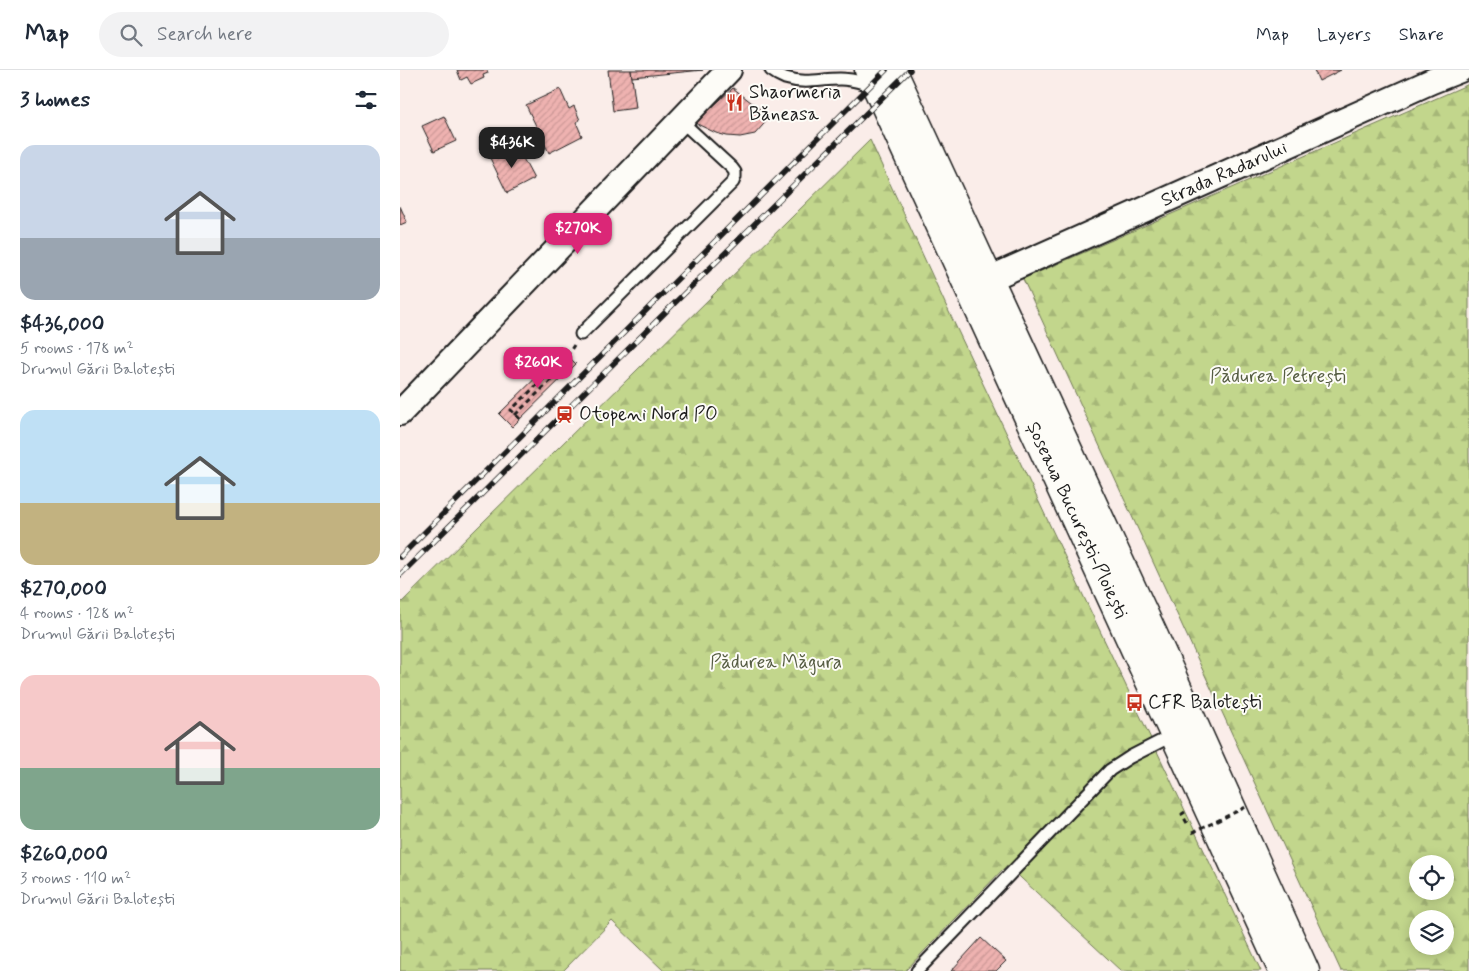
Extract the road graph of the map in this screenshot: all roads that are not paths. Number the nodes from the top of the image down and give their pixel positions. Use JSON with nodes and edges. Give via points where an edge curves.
{"nodes":[{"id":1,"x":771,"y":70,"type":"edge"},
{"id":2,"x":800,"y":70,"type":"edge"},
{"id":3,"x":1460,"y":70,"type":"edge"},
{"id":4,"x":719,"y":75,"type":"edge"},
{"id":5,"x":1429,"y":75,"type":"edge"},
{"id":6,"x":880,"y":77,"type":"edge"},
{"id":7,"x":792,"y":79,"type":"junction"},
{"id":8,"x":680,"y":120,"type":"junction"},
{"id":9,"x":923,"y":185,"type":"junction"},
{"id":10,"x":989,"y":279,"type":"junction"},
{"id":11,"x":581,"y":334,"type":"dead end"},
{"id":12,"x":400,"y":412,"type":"edge"},
{"id":13,"x":1185,"y":730,"type":"junction"},
{"id":14,"x":918,"y":971,"type":"edge"},
{"id":15,"x":1283,"y":971,"type":"edge"},
{"id":16,"x":1305,"y":971,"type":"edge"}],
"edges":[{"from":1,"to":7,"type":"lane"},
{"from":2,"to":7,"type":"lane"},
{"from":3,"to":5,"type":"street","name":"Strada Radarului"},
{"from":4,"to":8,"type":"street"},
{"from":5,"to":10,"type":"street","name":"Strada Radarului"},
{"from":6,"to":7,"type":"lane","via":[[865,82],[851,75],[837,74]]},
{"from":6,"to":9,"type":"highway","name":"Șoseaua București-Ploiești"},
{"from":6,"to":10,"type":"highway","name":"Șoseaua București-Ploiești"},
{"from":8,"to":11,"type":"lane","via":[[732,168],[735,177]]},
{"from":8,"to":12,"type":"street"},
{"from":9,"to":10,"type":"highway","via":[[935,190],[974,269]]},
{"from":9,"to":13,"type":"highway","name":"Șoseaua București-Ploiești"},
{"from":10,"to":13,"type":"highway","name":"Șoseaua București-Ploiești"},
{"from":13,"to":14,"type":"lane","via":[[1110,770]]},
{"from":13,"to":15,"type":"highway","name":"Șoseaua București-Ploiești"},
{"from":13,"to":16,"type":"highway","name":"Șoseaua București-Ploiești"}]}
